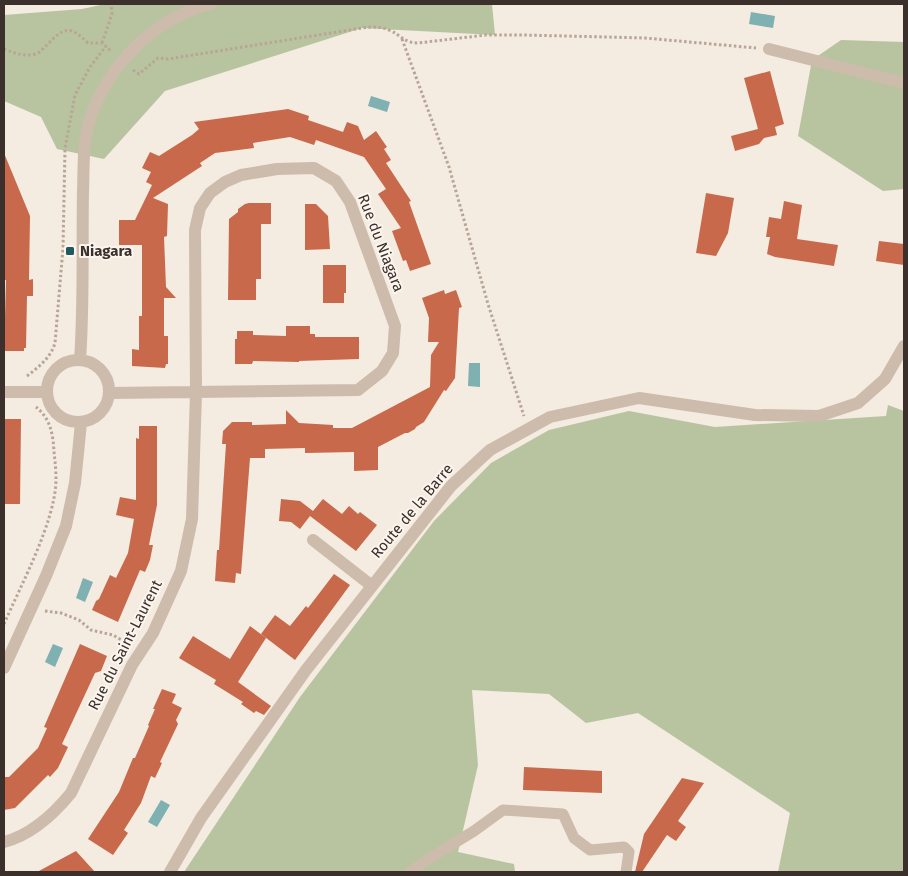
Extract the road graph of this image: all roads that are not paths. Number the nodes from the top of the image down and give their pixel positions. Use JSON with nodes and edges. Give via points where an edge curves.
{"nodes":[{"id":1,"x":211,"y":4,"type":"edge"},
{"id":2,"x":769,"y":49,"type":"road end"},
{"id":3,"x":904,"y":83,"type":"edge"},
{"id":4,"x":904,"y":346,"type":"edge"},
{"id":5,"x":80,"y":360,"type":"junction"},
{"id":6,"x":4,"y":392,"type":"edge"},
{"id":7,"x":47,"y":392,"type":"junction"},
{"id":8,"x":109,"y":393,"type":"junction"},
{"id":9,"x":196,"y":393,"type":"junction"},
{"id":10,"x":81,"y":422,"type":"junction"},
{"id":11,"x":312,"y":540,"type":"dead end"},
{"id":12,"x":372,"y":586,"type":"junction"},
{"id":13,"x":4,"y":668,"type":"edge"},
{"id":14,"x":4,"y":842,"type":"edge"},
{"id":15,"x":170,"y":872,"type":"edge"},
{"id":16,"x":410,"y":872,"type":"edge"},
{"id":17,"x":626,"y":872,"type":"edge"}],
"edges":[{"from":1,"to":5,"type":"street","via":[[184,13],[141,41],[122,61],[91,114],[86,137]]},
{"from":2,"to":3,"type":"street"},
{"from":4,"to":12,"type":"street","name":"Route de la Barre","via":[[884,380],[858,403],[819,416],[755,415],[639,398],[550,417],[490,450],[451,486]]},
{"from":5,"to":7,"type":"street","via":[[56,369]]},
{"from":5,"to":8,"type":"street","via":[[102,370]]},
{"from":6,"to":7,"type":"street"},
{"from":7,"to":10,"type":"street","via":[[57,415],[72,422]]},
{"from":8,"to":9,"type":"street","name":"Rue du Niagara"},
{"from":8,"to":10,"type":"street","via":[[103,410],[90,420]]},
{"from":9,"to":9,"type":"street","name":"Rue du Niagara","via":[[358,390],[382,371],[393,353],[395,326],[350,202],[336,181],[314,168],[277,169],[241,175],[210,193],[200,208],[195,230]]},
{"from":9,"to":14,"type":"street","name":"Rue du Saint-Laurent","via":[[192,519],[181,570],[153,633],[132,665],[71,793],[41,823]]},
{"from":10,"to":13,"type":"street","via":[[75,484],[66,526]]},
{"from":11,"to":12,"type":"street"},
{"from":12,"to":15,"type":"street","name":"Route de la Barre","via":[[306,670],[207,810]]},
{"from":16,"to":17,"type":"lane","via":[[503,810],[563,814],[574,838],[590,850],[624,847],[629,852]]}]}
